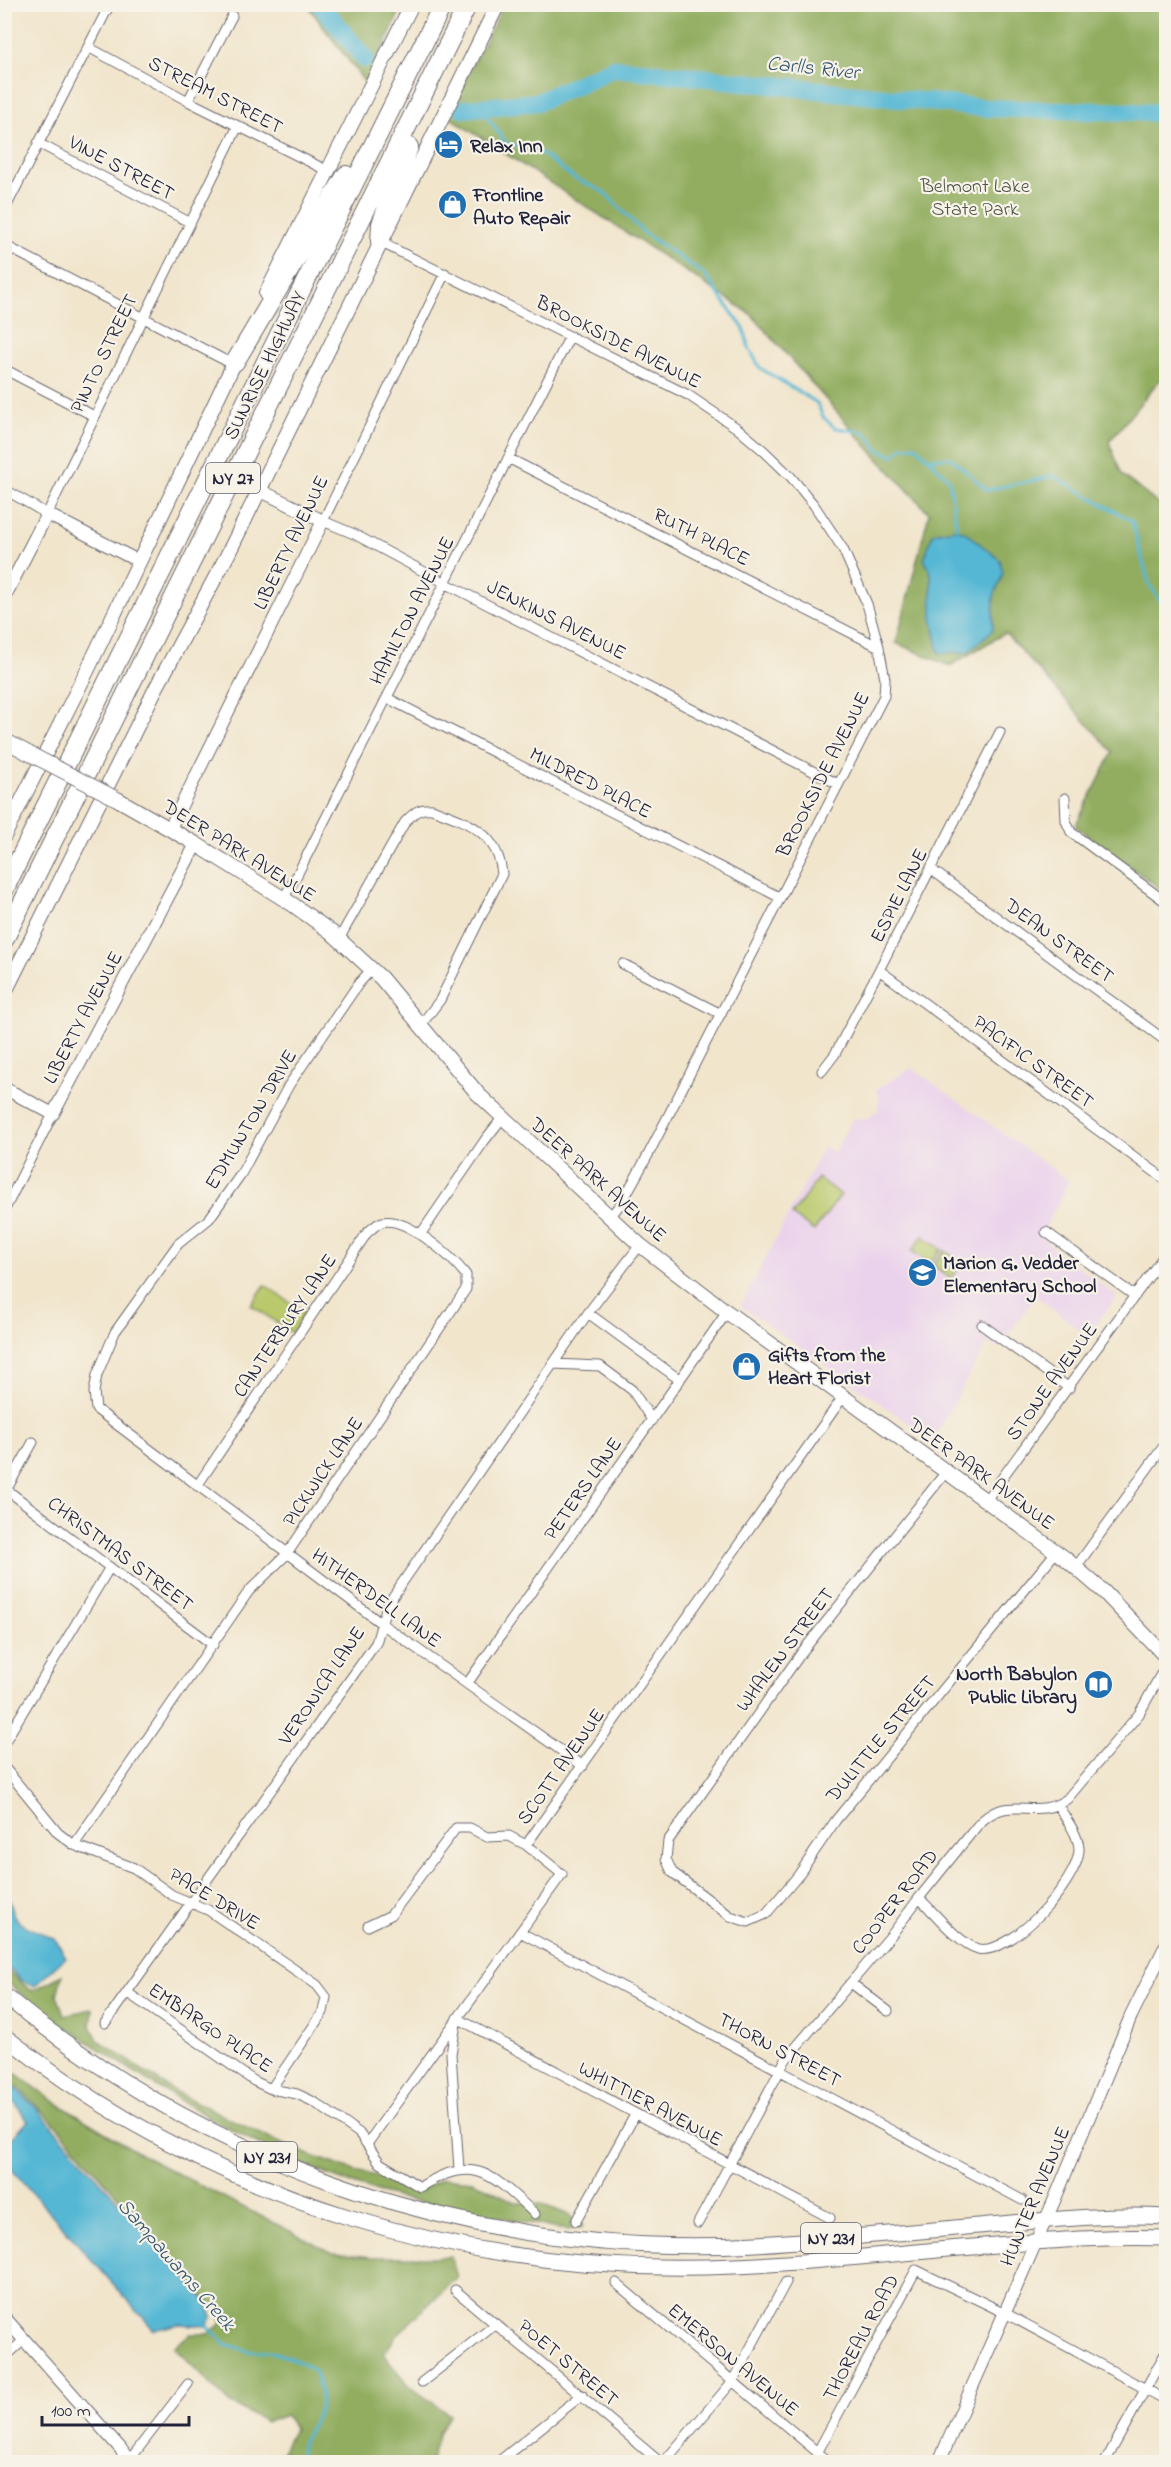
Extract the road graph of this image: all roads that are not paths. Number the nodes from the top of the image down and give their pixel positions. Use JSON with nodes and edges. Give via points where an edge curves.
{"nodes":[{"id":1,"x":110,"y":4,"type":"edge"},
{"id":2,"x":412,"y":4,"type":"edge"},
{"id":3,"x":443,"y":4,"type":"edge"},
{"id":4,"x":498,"y":4,"type":"edge"},
{"id":5,"x":464,"y":11,"type":"edge"},
{"id":6,"x":232,"y":16,"type":"dead end"},
{"id":7,"x":88,"y":47,"type":"junction"},
{"id":8,"x":188,"y":101,"type":"junction"},
{"id":9,"x":391,"y":109,"type":"junction"},
{"id":10,"x":238,"y":126,"type":"junction"},
{"id":11,"x":38,"y":143,"type":"junction"},
{"id":12,"x":328,"y":171,"type":"junction"},
{"id":13,"x":4,"y":211,"type":"edge"},
{"id":14,"x":189,"y":222,"type":"junction"},
{"id":15,"x":381,"y":242,"type":"junction"},
{"id":16,"x":4,"y":245,"type":"edge"},
{"id":17,"x":445,"y":273,"type":"junction"},
{"id":18,"x":142,"y":317,"type":"junction"},
{"id":19,"x":570,"y":336,"type":"junction"},
{"id":20,"x":234,"y":364,"type":"junction"},
{"id":21,"x":4,"y":369,"type":"edge"},
{"id":22,"x":94,"y":416,"type":"junction"},
{"id":23,"x":508,"y":458,"type":"junction"},
{"id":24,"x":4,"y":489,"type":"edge"},
{"id":25,"x":259,"y":490,"type":"junction"},
{"id":26,"x":47,"y":514,"type":"junction"},
{"id":27,"x":323,"y":521,"type":"junction"},
{"id":28,"x":138,"y":561,"type":"junction"},
{"id":29,"x":445,"y":583,"type":"junction"},
{"id":30,"x":4,"y":598,"type":"edge"},
{"id":31,"x":879,"y":647,"type":"junction"},
{"id":32,"x":387,"y":698,"type":"junction"},
{"id":33,"x":1000,"y":732,"type":"dead end"},
{"id":34,"x":4,"y":740,"type":"edge"},
{"id":35,"x":838,"y":783,"type":"junction"},
{"id":36,"x":1065,"y":798,"type":"dead end"},
{"id":37,"x":170,"y":828,"type":"junction"},
{"id":38,"x":4,"y":836,"type":"edge"},
{"id":39,"x":196,"y":844,"type":"junction"},
{"id":40,"x":932,"y":870,"type":"junction"},
{"id":41,"x":4,"y":890,"type":"edge"},
{"id":42,"x":779,"y":897,"type":"junction"},
{"id":43,"x":283,"y":899,"type":"junction"},
{"id":44,"x":1167,"y":902,"type":"edge"},
{"id":45,"x":339,"y":939,"type":"junction"},
{"id":46,"x":4,"y":940,"type":"edge"},
{"id":47,"x":623,"y":964,"type":"dead end"},
{"id":48,"x":372,"y":969,"type":"junction"},
{"id":49,"x":879,"y":970,"type":"junction"},
{"id":50,"x":4,"y":994,"type":"edge"},
{"id":51,"x":721,"y":1014,"type":"junction"},
{"id":52,"x":421,"y":1025,"type":"junction"},
{"id":53,"x":1167,"y":1041,"type":"edge"},
{"id":54,"x":822,"y":1071,"type":"dead end"},
{"id":55,"x":4,"y":1088,"type":"edge"},
{"id":56,"x":53,"y":1114,"type":"junction"},
{"id":57,"x":503,"y":1117,"type":"junction"},
{"id":58,"x":1167,"y":1180,"type":"edge"},
{"id":59,"x":4,"y":1211,"type":"edge"},
{"id":60,"x":610,"y":1217,"type":"junction"},
{"id":61,"x":1046,"y":1232,"type":"dead end"},
{"id":62,"x":420,"y":1235,"type":"junction"},
{"id":63,"x":640,"y":1245,"type":"junction"},
{"id":64,"x":1167,"y":1253,"type":"edge"},
{"id":65,"x":1135,"y":1296,"type":"junction"},
{"id":66,"x":727,"y":1312,"type":"junction"},
{"id":67,"x":588,"y":1313,"type":"junction"},
{"id":68,"x":982,"y":1325,"type":"dead end"},
{"id":69,"x":553,"y":1364,"type":"junction"},
{"id":70,"x":680,"y":1380,"type":"junction"},
{"id":71,"x":1069,"y":1388,"type":"junction"},
{"id":72,"x":843,"y":1396,"type":"junction"},
{"id":73,"x":96,"y":1409,"type":"joint"},
{"id":74,"x":652,"y":1420,"type":"junction"},
{"id":75,"x":33,"y":1442,"type":"dead end"},
{"id":76,"x":1167,"y":1443,"type":"edge"},
{"id":77,"x":946,"y":1472,"type":"junction"},
{"id":78,"x":196,"y":1486,"type":"junction"},
{"id":79,"x":6,"y":1492,"type":"edge"},
{"id":80,"x":986,"y":1500,"type":"junction"},
{"id":81,"x":1056,"y":1552,"type":"junction"},
{"id":82,"x":287,"y":1554,"type":"junction"},
{"id":83,"x":1076,"y":1567,"type":"junction"},
{"id":84,"x":110,"y":1568,"type":"junction"},
{"id":85,"x":382,"y":1624,"type":"junction"},
{"id":86,"x":213,"y":1645,"type":"junction"},
{"id":87,"x":1167,"y":1657,"type":"edge"},
{"id":88,"x":1167,"y":1665,"type":"edge"},
{"id":89,"x":467,"y":1684,"type":"junction"},
{"id":90,"x":4,"y":1743,"type":"edge"},
{"id":91,"x":583,"y":1766,"type":"junction"},
{"id":92,"x":4,"y":1767,"type":"edge"},
{"id":93,"x":1058,"y":1805,"type":"junction"},
{"id":94,"x":74,"y":1845,"type":"junction"},
{"id":95,"x":526,"y":1845,"type":"junction"},
{"id":96,"x":919,"y":1898,"type":"junction"},
{"id":97,"x":191,"y":1903,"type":"junction"},
{"id":98,"x":757,"y":1920,"type":"joint"},
{"id":99,"x":369,"y":1926,"type":"dead end"},
{"id":100,"x":520,"y":1932,"type":"junction"},
{"id":101,"x":1167,"y":1945,"type":"edge"},
{"id":102,"x":851,"y":1983,"type":"junction"},
{"id":103,"x":128,"y":1993,"type":"junction"},
{"id":104,"x":4,"y":1995,"type":"edge"},
{"id":105,"x":888,"y":2011,"type":"dead end"},
{"id":106,"x":457,"y":2018,"type":"junction"},
{"id":107,"x":105,"y":2023,"type":"dead end"},
{"id":108,"x":4,"y":2036,"type":"edge"},
{"id":109,"x":780,"y":2069,"type":"junction"},
{"id":110,"x":272,"y":2089,"type":"junction"},
{"id":111,"x":634,"y":2115,"type":"junction"},
{"id":112,"x":367,"y":2144,"type":"junction"},
{"id":113,"x":729,"y":2165,"type":"junction"},
{"id":114,"x":459,"y":2169,"type":"junction"},
{"id":115,"x":1022,"y":2200,"type":"dead end"},
{"id":116,"x":534,"y":2214,"type":"dead end"},
{"id":117,"x":1167,"y":2217,"type":"edge"},
{"id":118,"x":830,"y":2218,"type":"dead end"},
{"id":119,"x":576,"y":2221,"type":"dead end"},
{"id":120,"x":1045,"y":2221,"type":"junction"},
{"id":121,"x":698,"y":2223,"type":"dead end"},
{"id":122,"x":1167,"y":2238,"type":"edge"},
{"id":123,"x":1036,"y":2242,"type":"junction"},
{"id":124,"x":786,"y":2282,"type":"dead end"},
{"id":125,"x":616,"y":2283,"type":"dead end"},
{"id":126,"x":455,"y":2290,"type":"dead end"},
{"id":127,"x":1005,"y":2313,"type":"junction"},
{"id":128,"x":4,"y":2317,"type":"edge"},
{"id":129,"x":496,"y":2324,"type":"junction"},
{"id":130,"x":25,"y":2339,"type":"junction"},
{"id":131,"x":1167,"y":2352,"type":"edge"},
{"id":132,"x":4,"y":2358,"type":"edge"},
{"id":133,"x":422,"y":2382,"type":"dead end"},
{"id":134,"x":732,"y":2382,"type":"junction"},
{"id":135,"x":188,"y":2384,"type":"dead end"},
{"id":136,"x":1146,"y":2389,"type":"junction"},
{"id":137,"x":582,"y":2395,"type":"junction"},
{"id":138,"x":1167,"y":2400,"type":"edge"},
{"id":139,"x":817,"y":2453,"type":"junction"},
{"id":140,"x":129,"y":2462,"type":"edge"},
{"id":141,"x":498,"y":2463,"type":"edge"},
{"id":142,"x":662,"y":2463,"type":"edge"},
{"id":143,"x":829,"y":2463,"type":"edge"},
{"id":144,"x":939,"y":2463,"type":"edge"},
{"id":145,"x":1105,"y":2463,"type":"edge"}],
"edges":[{"from":1,"to":7,"type":"street"},
{"from":2,"to":12,"type":"main road","name":"SUNRISE HIGHWAY"},
{"from":3,"to":9,"type":"highway","name":"SUNRISE HIGHWAY","number":"NY 27"},
{"from":4,"to":15,"type":"main road"},
{"from":5,"to":15,"type":"highway","via":[[432,101],[398,175],[381,224]]},
{"from":5,"to":46,"type":"highway","name":"SUNRISE HIGHWAY","number":"NY 27"},
{"from":6,"to":8,"type":"street"},
{"from":7,"to":8,"type":"street","name":"STREAM STREET"},
{"from":7,"to":11,"type":"street"},
{"from":8,"to":10,"type":"street","name":"STREAM STREET"},
{"from":9,"to":20,"type":"highway","via":[[348,172]]},
{"from":9,"to":41,"type":"highway","name":"SUNRISE HIGHWAY","number":"NY 27"},
{"from":10,"to":12,"type":"street","name":"STREAM STREET"},
{"from":10,"to":14,"type":"street","name":"PINTO STREET"},
{"from":11,"to":13,"type":"street"},
{"from":11,"to":14,"type":"street","name":"VINE STREET"},
{"from":12,"to":20,"type":"main road","name":"SUNRISE HIGHWAY"},
{"from":14,"to":18,"type":"street","name":"PINTO STREET"},
{"from":15,"to":17,"type":"street","name":"BROOKSIDE AVENUE"},
{"from":15,"to":25,"type":"main road"},
{"from":16,"to":18,"type":"street"},
{"from":17,"to":19,"type":"street","name":"BROOKSIDE AVENUE"},
{"from":17,"to":27,"type":"street","name":"LIBERTY AVENUE"},
{"from":18,"to":20,"type":"street"},
{"from":18,"to":22,"type":"street","name":"PINTO STREET"},
{"from":19,"to":23,"type":"street","name":"HAMILTON AVENUE"},
{"from":19,"to":31,"type":"street","name":"BROOKSIDE AVENUE","via":[[688,395],[737,428],[791,477],[843,549],[867,604]]},
{"from":20,"to":28,"type":"main road","name":"SUNRISE HIGHWAY"},
{"from":21,"to":22,"type":"street"},
{"from":22,"to":26,"type":"street","name":"PINTO STREET"},
{"from":23,"to":29,"type":"street","name":"HAMILTON AVENUE"},
{"from":23,"to":31,"type":"street","name":"RUTH PLACE"},
{"from":24,"to":26,"type":"street"},
{"from":25,"to":27,"type":"street","name":"JENKINS AVENUE"},
{"from":25,"to":50,"type":"main road"},
{"from":26,"to":28,"type":"street"},
{"from":26,"to":30,"type":"street","name":"PINTO STREET"},
{"from":27,"to":29,"type":"street","name":"JENKINS AVENUE"},
{"from":27,"to":37,"type":"street","name":"LIBERTY AVENUE"},
{"from":28,"to":38,"type":"main road","name":"SUNRISE HIGHWAY"},
{"from":29,"to":32,"type":"street","name":"HAMILTON AVENUE"},
{"from":29,"to":35,"type":"street","name":"JENKINS AVENUE"},
{"from":31,"to":35,"type":"street","name":"BROOKSIDE AVENUE","via":[[884,696]]},
{"from":32,"to":42,"type":"street","name":"MILDRED PLACE"},
{"from":32,"to":43,"type":"street","name":"HAMILTON AVENUE"},
{"from":33,"to":40,"type":"street","name":"ESPIE LANE"},
{"from":34,"to":37,"type":"main road","name":"DEER PARK AVENUE","bridge":true},
{"from":35,"to":42,"type":"street","name":"BROOKSIDE AVENUE"},
{"from":36,"to":44,"type":"street","via":[[1066,821],[1071,832]]},
{"from":37,"to":39,"type":"main road","name":"DEER PARK AVENUE"},
{"from":39,"to":43,"type":"main road","name":"DEER PARK AVENUE"},
{"from":39,"to":56,"type":"street","name":"LIBERTY AVENUE"},
{"from":40,"to":49,"type":"street","name":"ESPIE LANE"},
{"from":40,"to":53,"type":"street","name":"DEAN STREET"},
{"from":42,"to":51,"type":"street","name":"BROOKSIDE AVENUE"},
{"from":43,"to":45,"type":"main road","name":"DEER PARK AVENUE"},
{"from":45,"to":48,"type":"main road","name":"DEER PARK AVENUE"},
{"from":45,"to":52,"type":"street","via":[[405,822],[417,810],[432,809],[480,830],[501,865],[499,884],[440,1000]]},
{"from":47,"to":51,"type":"street"},
{"from":48,"to":52,"type":"main road","name":"DEER PARK AVENUE"},
{"from":48,"to":73,"type":"street","name":"EDMUNTON DRIVE","via":[[292,1080],[249,1162],[222,1202],[209,1219],[178,1244],[115,1332],[97,1375]]},
{"from":49,"to":54,"type":"street","name":"ESPIE LANE"},
{"from":49,"to":58,"type":"street","name":"PACIFIC STREET"},
{"from":51,"to":60,"type":"street","name":"BROOKSIDE AVENUE","via":[[622,1202]]},
{"from":52,"to":57,"type":"main road","name":"DEER PARK AVENUE","via":[[463,1077]]},
{"from":55,"to":56,"type":"street"},
{"from":56,"to":59,"type":"street","name":"LIBERTY AVENUE"},
{"from":57,"to":60,"type":"main road","name":"DEER PARK AVENUE"},
{"from":57,"to":62,"type":"street"},
{"from":60,"to":63,"type":"main road","name":"DEER PARK AVENUE"},
{"from":61,"to":65,"type":"street"},
{"from":62,"to":78,"type":"street","name":"CANTERBURY LANE","via":[[393,1221],[380,1222],[367,1233]]},
{"from":62,"to":82,"type":"street","name":"PICKWICK LANE","via":[[457,1264],[466,1275],[466,1290]]},
{"from":63,"to":66,"type":"main road","name":"DEER PARK AVENUE"},
{"from":63,"to":67,"type":"street","name":"VERONICA LANE"},
{"from":64,"to":65,"type":"street","name":"STONE AVENUE"},
{"from":65,"to":71,"type":"street","name":"STONE AVENUE"},
{"from":66,"to":70,"type":"street","name":"PETERS LANE"},
{"from":66,"to":72,"type":"main road","name":"DEER PARK AVENUE"},
{"from":67,"to":69,"type":"street","name":"VERONICA LANE"},
{"from":67,"to":70,"type":"street"},
{"from":68,"to":71,"type":"street"},
{"from":69,"to":74,"type":"street","via":[[600,1366],[632,1389]]},
{"from":69,"to":85,"type":"street","name":"VERONICA LANE","via":[[387,1605]]},
{"from":70,"to":74,"type":"street","name":"PETERS LANE"},
{"from":71,"to":80,"type":"street","name":"STONE AVENUE"},
{"from":72,"to":77,"type":"main road","name":"DEER PARK AVENUE"},
{"from":72,"to":91,"type":"street","name":"SCOTT AVENUE"},
{"from":73,"to":78,"type":"street","name":"HITHERDELL LANE"},
{"from":74,"to":89,"type":"street","name":"PETERS LANE"},
{"from":75,"to":79,"type":"street"},
{"from":76,"to":83,"type":"street"},
{"from":77,"to":80,"type":"main road","name":"DEER PARK AVENUE"},
{"from":77,"to":98,"type":"street","name":"WHALEN STREET","via":[[802,1652],[668,1841],[665,1855],[675,1875],[730,1916],[743,1922]]},
{"from":78,"to":82,"type":"street","name":"HITHERDELL LANE"},
{"from":79,"to":84,"type":"street","name":"CHRISTMAS STREET"},
{"from":80,"to":81,"type":"main road","name":"DEER PARK AVENUE"},
{"from":81,"to":83,"type":"main road","name":"DEER PARK AVENUE"},
{"from":81,"to":98,"type":"street","name":"DULITTLE STREET","via":[[836,1820],[786,1891]]},
{"from":82,"to":85,"type":"street","name":"HITHERDELL LANE"},
{"from":82,"to":86,"type":"street","name":"PICKWICK LANE","via":[[249,1592]]},
{"from":83,"to":87,"type":"main road","name":"DEER PARK AVENUE"},
{"from":84,"to":86,"type":"street","name":"CHRISTMAS STREET"},
{"from":84,"to":90,"type":"street"},
{"from":85,"to":89,"type":"street","name":"HITHERDELL LANE"},
{"from":85,"to":97,"type":"street","name":"VERONICA LANE","via":[[376,1643]]},
{"from":86,"to":94,"type":"street","name":"PICKWICK LANE"},
{"from":88,"to":93,"type":"street","via":[[1133,1722],[1077,1789]]},
{"from":89,"to":91,"type":"street","name":"HITHERDELL LANE"},
{"from":91,"to":95,"type":"street","name":"SCOTT AVENUE"},
{"from":92,"to":94,"type":"street","name":"PACE DRIVE","via":[[58,1833]]},
{"from":93,"to":96,"type":"street","name":"COOPER ROAD","via":[[1046,1809],[1006,1808],[991,1813]]},
{"from":93,"to":96,"type":"street","via":[[1077,1840],[1078,1856],[1049,1907],[1002,1944],[983,1949],[967,1944]]},
{"from":94,"to":97,"type":"street","name":"PACE DRIVE","via":[[134,1868],[172,1895]]},
{"from":95,"to":99,"type":"street","via":[[509,1836],[487,1837],[470,1828],[456,1828],[391,1915]]},
{"from":95,"to":100,"type":"street","name":"SCOTT AVENUE","via":[[562,1874]]},
{"from":96,"to":102,"type":"street","name":"COOPER ROAD"},
{"from":97,"to":103,"type":"street","name":"VERONICA LANE"},
{"from":97,"to":110,"type":"street","name":"PACE DRIVE","via":[[208,1910],[317,1985],[326,1997],[323,2012]]},
{"from":100,"to":106,"type":"street","name":"SCOTT AVENUE"},
{"from":100,"to":109,"type":"street","name":"THORN STREET"},
{"from":101,"to":120,"type":"street","name":"HUNTER AVENUE","via":[[1131,2016]]},
{"from":102,"to":105,"type":"street"},
{"from":102,"to":109,"type":"street","name":"COOPER ROAD"},
{"from":103,"to":107,"type":"street","name":"VERONICA LANE"},
{"from":103,"to":110,"type":"street","name":"EMBARGO PLACE","via":[[254,2081]]},
{"from":104,"to":120,"type":"main road","number":"NY 231","via":[[101,2067],[219,2135],[345,2187],[475,2223],[592,2241],[702,2246]]},
{"from":106,"to":111,"type":"street","name":"WHITTIER AVENUE"},
{"from":106,"to":112,"type":"street","name":"SCOTT AVENUE"},
{"from":106,"to":114,"type":"street","via":[[452,2054]]},
{"from":108,"to":123,"type":"main road","number":"NY 231","via":[[110,2109],[214,2165],[333,2213],[464,2247],[572,2263],[680,2267]]},
{"from":109,"to":113,"type":"street","name":"COOPER ROAD"},
{"from":109,"to":115,"type":"street","name":"THORN STREET"},
{"from":110,"to":112,"type":"street","name":"EMBARGO PLACE","via":[[314,2102],[359,2133]]},
{"from":111,"to":113,"type":"street","name":"WHITTIER AVENUE"},
{"from":111,"to":119,"type":"street"},
{"from":112,"to":114,"type":"street","name":"EMBARGO PLACE","via":[[380,2163],[420,2187]]},
{"from":113,"to":118,"type":"street","name":"WHITTIER AVENUE"},
{"from":113,"to":121,"type":"street","name":"COOPER ROAD"},
{"from":114,"to":116,"type":"street","via":[[488,2176]]},
{"from":117,"to":120,"type":"main road","number":"NY 231"},
{"from":120,"to":123,"type":"street","name":"HUNTER AVENUE"},
{"from":122,"to":123,"type":"main road","number":"NY 231"},
{"from":123,"to":127,"type":"street","name":"HUNTER AVENUE"},
{"from":124,"to":134,"type":"street"},
{"from":125,"to":134,"type":"street","name":"EMERSON AVENUE"},
{"from":126,"to":129,"type":"street","name":"POET STREET"},
{"from":127,"to":136,"type":"street"},
{"from":127,"to":139,"type":"street","name":"THOREAU ROAD","via":[[916,2270]]},
{"from":127,"to":144,"type":"street","name":"HUNTER AVENUE"},
{"from":128,"to":130,"type":"street"},
{"from":129,"to":133,"type":"street"},
{"from":129,"to":137,"type":"street","name":"POET STREET"},
{"from":130,"to":132,"type":"street"},
{"from":130,"to":140,"type":"street"},
{"from":131,"to":136,"type":"street"},
{"from":134,"to":139,"type":"street","name":"EMERSON AVENUE"},
{"from":134,"to":142,"type":"street"},
{"from":135,"to":140,"type":"street"},
{"from":136,"to":138,"type":"street"},
{"from":136,"to":145,"type":"street"},
{"from":137,"to":141,"type":"street"},
{"from":137,"to":142,"type":"street","name":"POET STREET"},
{"from":139,"to":143,"type":"street","name":"EMERSON AVENUE"}]}
